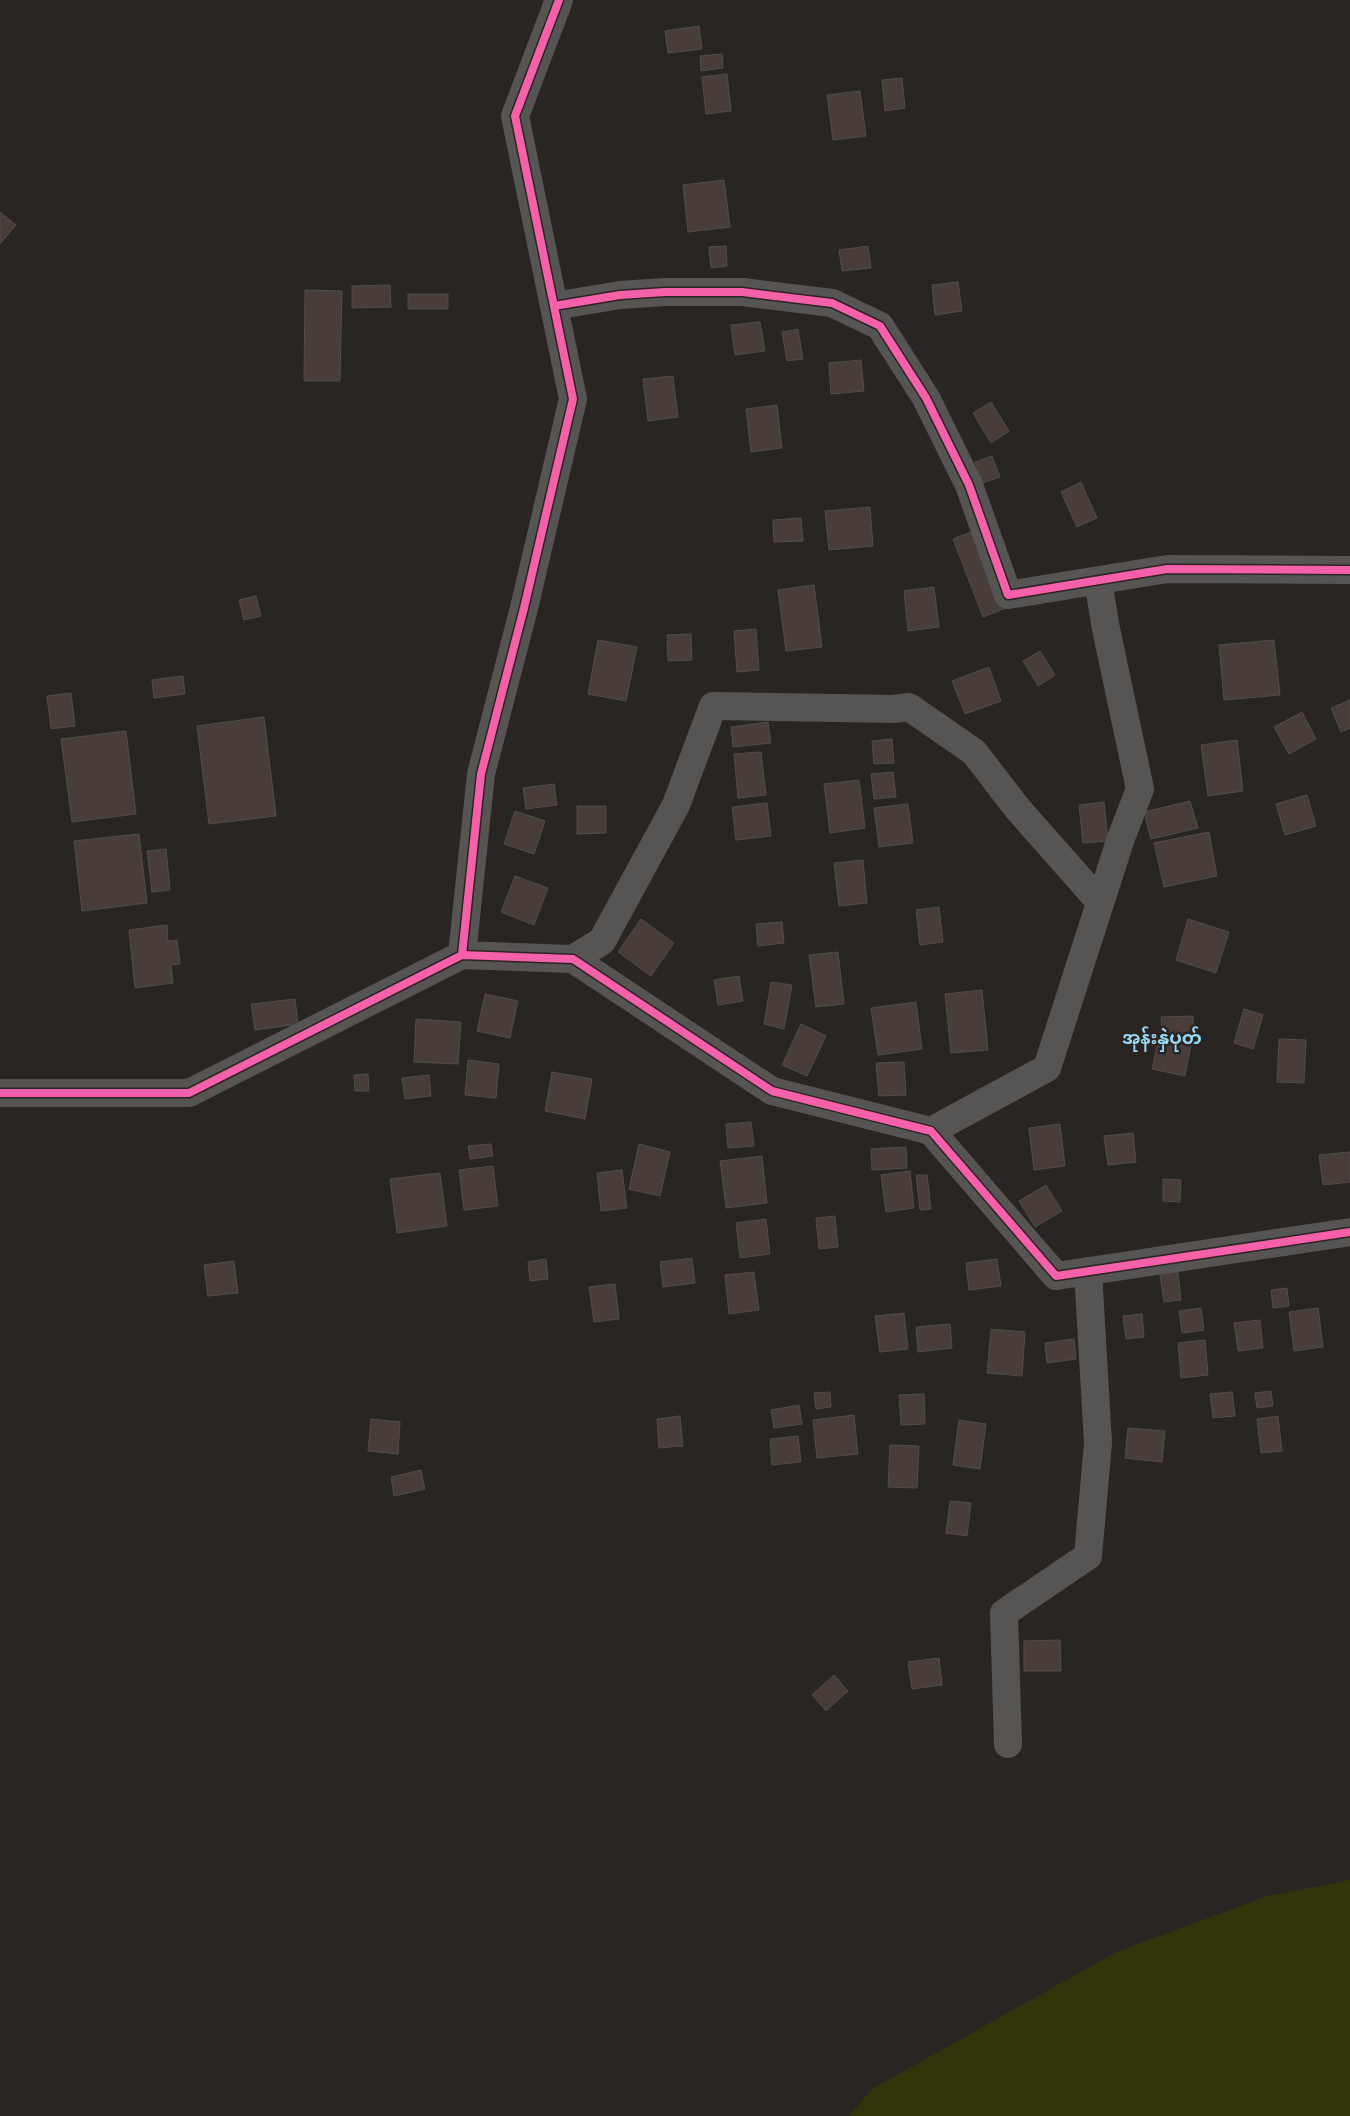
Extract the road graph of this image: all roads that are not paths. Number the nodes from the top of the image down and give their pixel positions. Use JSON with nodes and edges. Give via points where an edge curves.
{"nodes":[{"id":1,"x":559,"y":0,"type":"edge"},
{"id":2,"x":554,"y":306,"type":"junction"},
{"id":3,"x":1350,"y":570,"type":"edge"},
{"id":4,"x":1098,"y":580,"type":"junction"},
{"id":5,"x":1100,"y":902,"type":"junction"},
{"id":6,"x":462,"y":955,"type":"junction"},
{"id":7,"x":573,"y":959,"type":"junction"},
{"id":8,"x":0,"y":1093,"type":"edge"},
{"id":9,"x":931,"y":1131,"type":"junction"},
{"id":10,"x":1350,"y":1232,"type":"edge"},
{"id":11,"x":1088,"y":1271,"type":"junction"},
{"id":12,"x":1008,"y":1744,"type":"dead end"}],
"edges":[{"from":1,"to":2,"type":"street","via":[[516,116]]},
{"from":2,"to":4,"type":"street","via":[[620,295],[742,292],[832,303],[880,326],[926,398],[969,485],[1008,595]]},
{"from":2,"to":6,"type":"street","via":[[573,399],[481,774]]},
{"from":3,"to":4,"type":"street","via":[[1167,569]]},
{"from":4,"to":5,"type":"street","via":[[1140,789]]},
{"from":5,"to":7,"type":"street","via":[[1017,808],[974,752],[909,707],[713,706],[676,805],[602,941]]},
{"from":5,"to":9,"type":"street","via":[[1047,1068]]},
{"from":6,"to":7,"type":"street"},
{"from":6,"to":8,"type":"street","via":[[189,1093]]},
{"from":7,"to":9,"type":"street","via":[[772,1091]]},
{"from":9,"to":11,"type":"street","via":[[1056,1276]]},
{"from":10,"to":11,"type":"street"},
{"from":11,"to":12,"type":"street","via":[[1098,1443],[1088,1556],[1004,1612]]}]}
